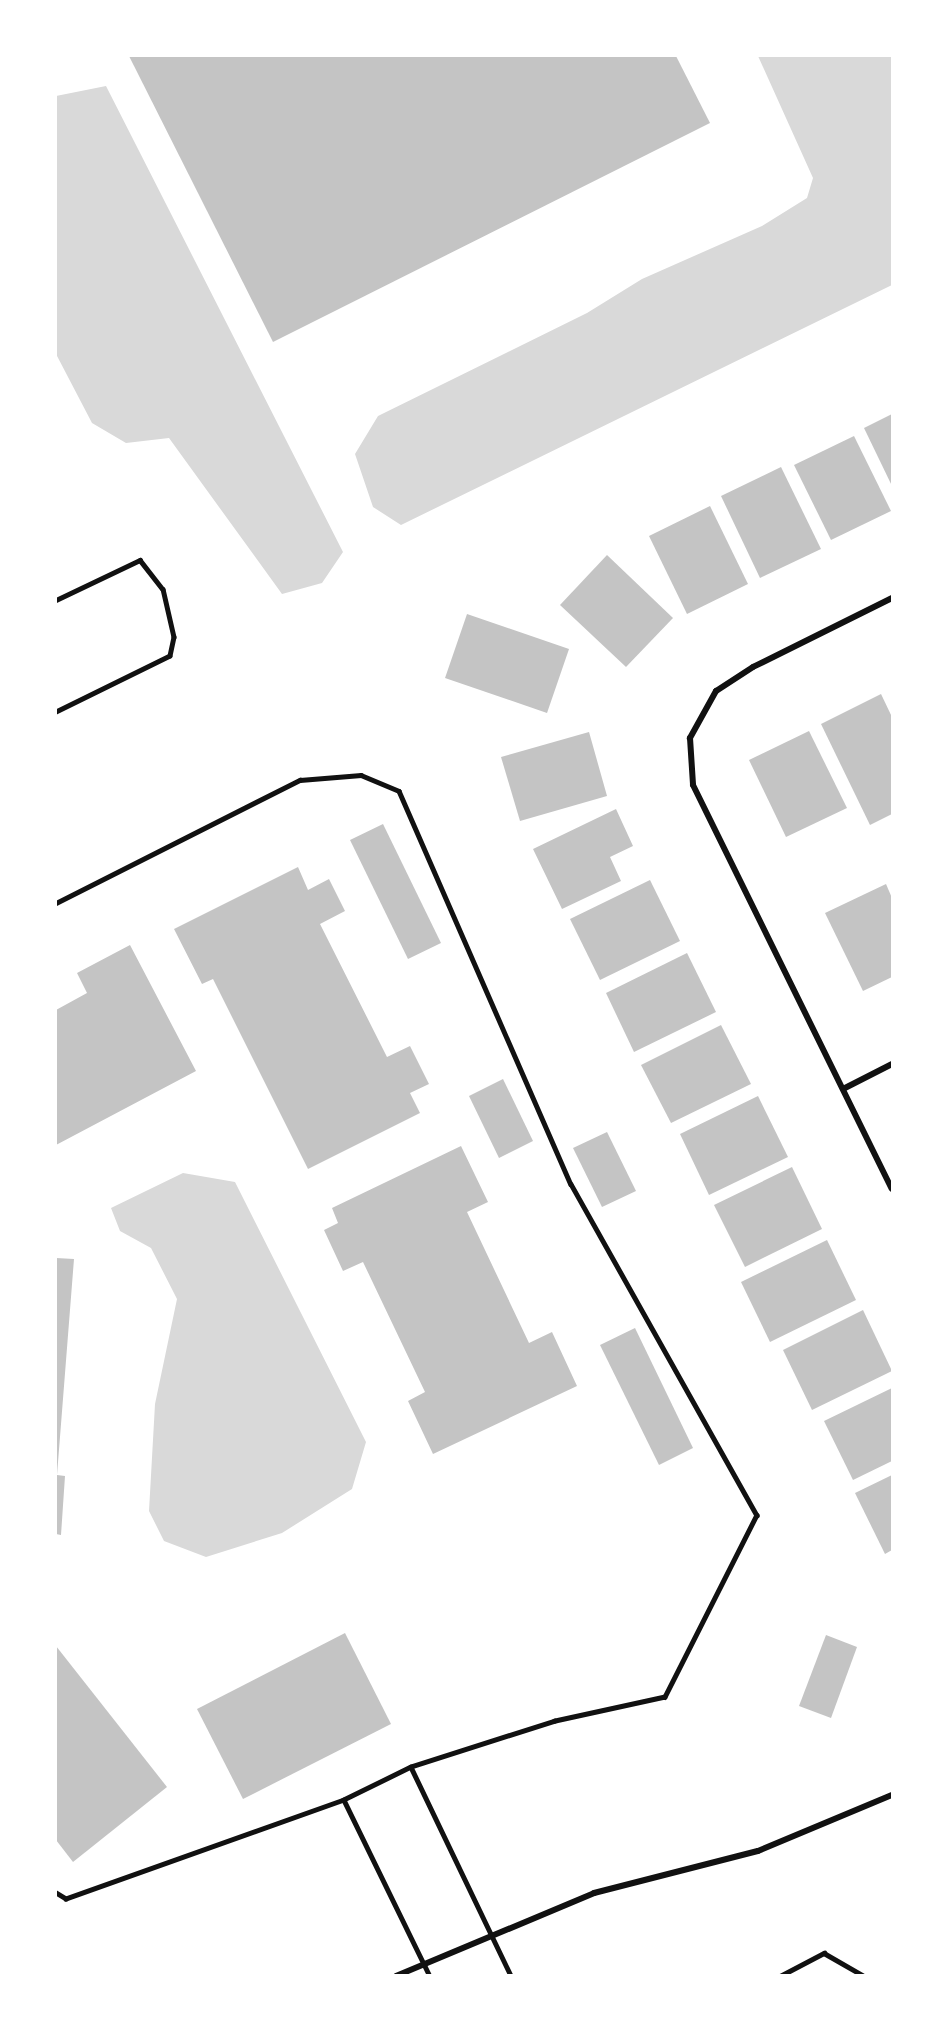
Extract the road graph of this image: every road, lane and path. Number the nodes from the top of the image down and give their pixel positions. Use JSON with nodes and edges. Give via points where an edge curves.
{"nodes":[{"id":1,"x":892,"y":598,"type":"edge"},
{"id":2,"x":56,"y":600,"type":"edge"},
{"id":3,"x":56,"y":712,"type":"edge"},
{"id":4,"x":56,"y":903,"type":"edge"},
{"id":5,"x":892,"y":1064,"type":"edge"},
{"id":6,"x":843,"y":1089,"type":"junction"},
{"id":7,"x":892,"y":1189,"type":"edge"},
{"id":8,"x":411,"y":1767,"type":"junction"},
{"id":9,"x":892,"y":1795,"type":"edge"},
{"id":10,"x":344,"y":1800,"type":"junction"},
{"id":11,"x":56,"y":1893,"type":"edge"},
{"id":12,"x":492,"y":1933,"type":"junction"},
{"id":13,"x":423,"y":1962,"type":"junction"},
{"id":14,"x":396,"y":1976,"type":"edge"},
{"id":15,"x":430,"y":1976,"type":"edge"},
{"id":16,"x":511,"y":1976,"type":"edge"},
{"id":17,"x":780,"y":1976,"type":"edge"},
{"id":18,"x":864,"y":1976,"type":"edge"}],
"edges":[{"from":1,"to":6,"type":"street","via":[[753,668],[716,691],[690,738],[693,785]]},
{"from":2,"to":3,"type":"lane","via":[[140,560],[163,589],[174,637],[170,656]]},
{"from":4,"to":8,"type":"lane","via":[[300,780],[362,775],[399,791],[571,1184],[757,1515],[665,1697],[555,1722]]},
{"from":5,"to":6,"type":"street"},
{"from":6,"to":7,"type":"street"},
{"from":8,"to":10,"type":"lane"},
{"from":8,"to":12,"type":"lane"},
{"from":9,"to":12,"type":"street","via":[[758,1851],[594,1893]]},
{"from":10,"to":11,"type":"lane","via":[[66,1899]]},
{"from":10,"to":13,"type":"lane"},
{"from":12,"to":13,"type":"street"},
{"from":12,"to":16,"type":"lane"},
{"from":13,"to":14,"type":"street"},
{"from":13,"to":15,"type":"lane"},
{"from":17,"to":18,"type":"lane","via":[[824,1953]]}]}
